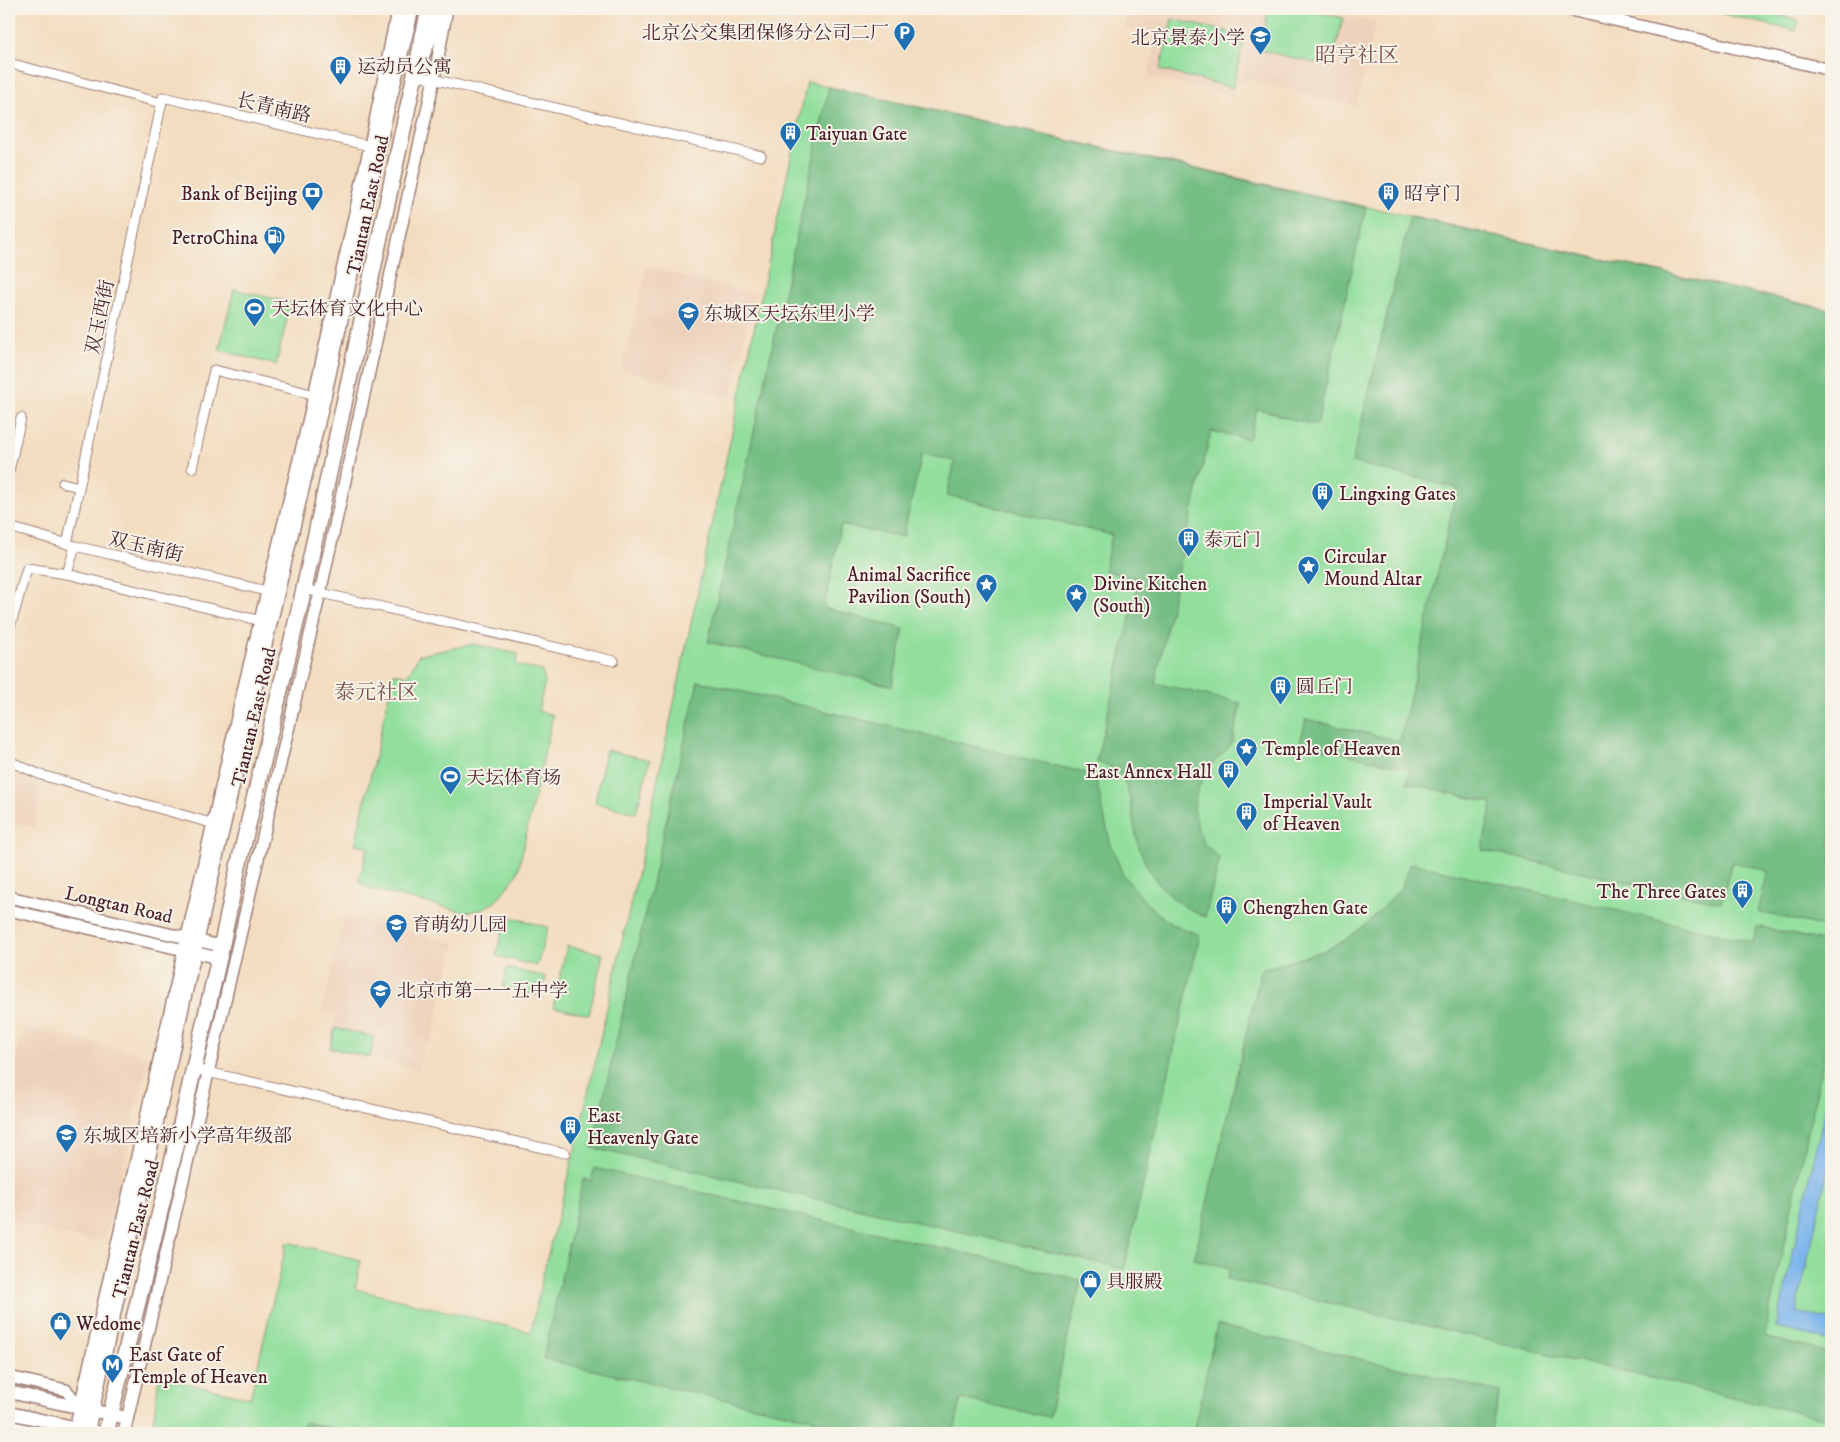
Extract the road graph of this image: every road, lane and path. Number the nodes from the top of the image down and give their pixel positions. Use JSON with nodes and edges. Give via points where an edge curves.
{"nodes":[{"id":1,"x":398,"y":9,"type":"edge"},
{"id":2,"x":410,"y":9,"type":"edge"},
{"id":3,"x":429,"y":9,"type":"edge"},
{"id":4,"x":446,"y":9,"type":"edge"},
{"id":5,"x":1566,"y":9,"type":"edge"},
{"id":6,"x":394,"y":27,"type":"junction"},
{"id":7,"x":9,"y":63,"type":"edge"},
{"id":8,"x":1831,"y":70,"type":"edge"},
{"id":9,"x":415,"y":74,"type":"junction"},
{"id":10,"x":434,"y":79,"type":"junction"},
{"id":11,"x":393,"y":86,"type":"junction"},
{"id":12,"x":162,"y":100,"type":"junction"},
{"id":13,"x":374,"y":147,"type":"junction"},
{"id":14,"x":761,"y":156,"type":"dead end"},
{"id":15,"x":319,"y":396,"type":"junction"},
{"id":16,"x":22,"y":418,"type":"dead end"},
{"id":17,"x":192,"y":468,"type":"dead end"},
{"id":18,"x":9,"y":471,"type":"edge"},
{"id":19,"x":63,"y":483,"type":"dead end"},
{"id":20,"x":79,"y":487,"type":"junction"},
{"id":21,"x":9,"y":527,"type":"edge"},
{"id":22,"x":71,"y":545,"type":"junction"},
{"id":23,"x":67,"y":574,"type":"junction"},
{"id":24,"x":304,"y":590,"type":"junction"},
{"id":25,"x":272,"y":593,"type":"junction"},
{"id":26,"x":320,"y":593,"type":"junction"},
{"id":27,"x":264,"y":622,"type":"junction"},
{"id":28,"x":9,"y":630,"type":"edge"},
{"id":29,"x":614,"y":661,"type":"dead end"},
{"id":30,"x":9,"y":761,"type":"edge"},
{"id":31,"x":217,"y":825,"type":"junction"},
{"id":32,"x":9,"y":897,"type":"edge"},
{"id":33,"x":9,"y":910,"type":"edge"},
{"id":34,"x":190,"y":945,"type":"junction"},
{"id":35,"x":220,"y":952,"type":"junction"},
{"id":36,"x":201,"y":1070,"type":"junction"},
{"id":37,"x":565,"y":1154,"type":"dead end"},
{"id":38,"x":9,"y":1377,"type":"edge"},
{"id":39,"x":9,"y":1392,"type":"edge"},
{"id":40,"x":85,"y":1408,"type":"junction"},
{"id":41,"x":9,"y":1412,"type":"edge"},
{"id":42,"x":110,"y":1414,"type":"junction"},
{"id":43,"x":127,"y":1418,"type":"junction"},
{"id":44,"x":9,"y":1426,"type":"edge"},
{"id":45,"x":85,"y":1431,"type":"edge"},
{"id":46,"x":39,"y":1433,"type":"edge"},
{"id":47,"x":56,"y":1433,"type":"edge"},
{"id":48,"x":106,"y":1433,"type":"edge"},
{"id":49,"x":124,"y":1433,"type":"edge"}],
"edges":[{"from":1,"to":6,"type":"street"},
{"from":2,"to":11,"type":"main road","name":"Tiantan East Road"},
{"from":3,"to":9,"type":"main road","name":"Tiantan East Road"},
{"from":4,"to":9,"type":"street"},
{"from":4,"to":10,"type":"street"},
{"from":5,"to":8,"type":"street"},
{"from":6,"to":11,"type":"street"},
{"from":6,"to":13,"type":"street"},
{"from":7,"to":12,"type":"street","name":"长青南路"},
{"from":9,"to":10,"type":"street"},
{"from":9,"to":24,"type":"main road","name":"Tiantan East Road"},
{"from":10,"to":14,"type":"street"},
{"from":10,"to":26,"type":"street"},
{"from":11,"to":13,"type":"main road","name":"Tiantan East Road"},
{"from":12,"to":13,"type":"street","name":"长青南路"},
{"from":12,"to":20,"type":"street","name":"双玉西街"},
{"from":13,"to":15,"type":"main road","name":"Tiantan East Road"},
{"from":15,"to":17,"type":"street","via":[[214,370]]},
{"from":15,"to":25,"type":"main road","name":"Tiantan East Road"},
{"from":16,"to":18,"type":"street"},
{"from":19,"to":20,"type":"street"},
{"from":20,"to":22,"type":"street","name":"双玉西街"},
{"from":21,"to":22,"type":"street","name":"双玉南街"},
{"from":22,"to":23,"type":"street","name":"双玉西街"},
{"from":22,"to":25,"type":"street","name":"双玉南街"},
{"from":23,"to":27,"type":"street"},
{"from":23,"to":28,"type":"street","via":[[26,568]]},
{"from":24,"to":26,"type":"street"},
{"from":24,"to":35,"type":"main road","name":"Tiantan East Road"},
{"from":25,"to":27,"type":"main road","name":"Tiantan East Road"},
{"from":26,"to":29,"type":"street"},
{"from":26,"to":36,"type":"street"},
{"from":27,"to":31,"type":"main road","name":"Tiantan East Road"},
{"from":30,"to":31,"type":"street","via":[[41,775]]},
{"from":31,"to":34,"type":"main road","name":"Tiantan East Road"},
{"from":32,"to":34,"type":"street","name":"Longtan Road"},
{"from":33,"to":34,"type":"street","name":"Longtan Road"},
{"from":34,"to":35,"type":"street","name":"Longtan Road"},
{"from":34,"to":40,"type":"main road","name":"Tiantan East Road"},
{"from":35,"to":36,"type":"main road","name":"Tiantan East Road"},
{"from":36,"to":37,"type":"street"},
{"from":36,"to":42,"type":"main road","name":"Tiantan East Road"},
{"from":36,"to":43,"type":"street"},
{"from":38,"to":40,"type":"street","via":[[66,1390]]},
{"from":39,"to":40,"type":"main road"},
{"from":40,"to":42,"type":"main road"},
{"from":40,"to":45,"type":"main road","name":"Tiantan East Road"},
{"from":41,"to":45,"type":"main road"},
{"from":42,"to":43,"type":"main road"},
{"from":42,"to":48,"type":"main road","name":"Tiantan East Road"},
{"from":43,"to":49,"type":"street"},
{"from":44,"to":46,"type":"street"},
{"from":45,"to":47,"type":"street","via":[[63,1430]]}]}
